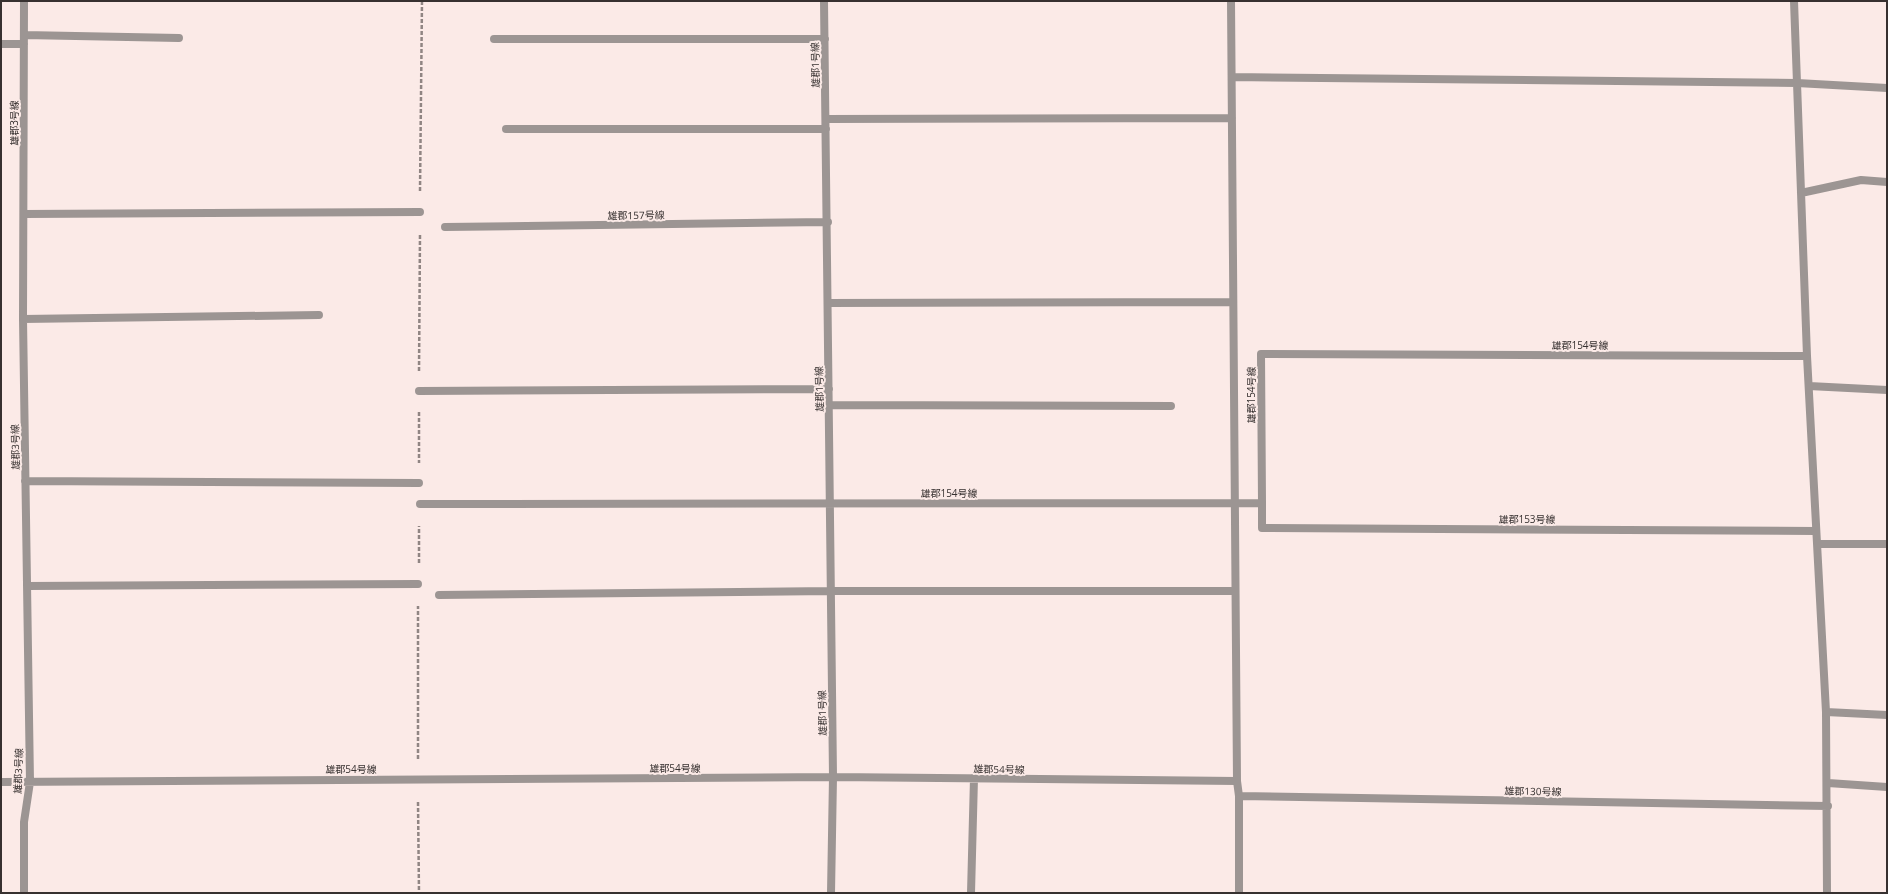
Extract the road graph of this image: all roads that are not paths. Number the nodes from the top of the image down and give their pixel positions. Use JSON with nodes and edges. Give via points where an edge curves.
{"nodes":[{"id":1,"x":24,"y":1,"type":"edge"},
{"id":2,"x":824,"y":1,"type":"edge"},
{"id":3,"x":1231,"y":1,"type":"edge"},
{"id":4,"x":1794,"y":1,"type":"edge"},
{"id":5,"x":179,"y":38,"type":"dead end"},
{"id":6,"x":494,"y":39,"type":"dead end"},
{"id":7,"x":825,"y":39,"type":"junction"},
{"id":8,"x":24,"y":40,"type":"junction"},
{"id":9,"x":1,"y":44,"type":"edge"},
{"id":10,"x":1232,"y":77,"type":"junction"},
{"id":11,"x":1797,"y":83,"type":"junction"},
{"id":12,"x":1887,"y":88,"type":"edge"},
{"id":13,"x":1232,"y":118,"type":"junction"},
{"id":14,"x":826,"y":119,"type":"junction"},
{"id":15,"x":506,"y":129,"type":"dead end"},
{"id":16,"x":826,"y":129,"type":"junction"},
{"id":17,"x":1887,"y":182,"type":"edge"},
{"id":18,"x":1801,"y":193,"type":"junction"},
{"id":19,"x":420,"y":212,"type":"road end"},
{"id":20,"x":24,"y":214,"type":"junction"},
{"id":21,"x":828,"y":222,"type":"junction"},
{"id":22,"x":445,"y":228,"type":"dead end"},
{"id":23,"x":1233,"y":302,"type":"junction"},
{"id":24,"x":828,"y":304,"type":"junction"},
{"id":25,"x":319,"y":315,"type":"dead end"},
{"id":26,"x":23,"y":319,"type":"junction"},
{"id":27,"x":1807,"y":356,"type":"junction"},
{"id":28,"x":1809,"y":386,"type":"junction"},
{"id":29,"x":829,"y":389,"type":"junction"},
{"id":30,"x":1887,"y":390,"type":"edge"},
{"id":31,"x":419,"y":391,"type":"road end"},
{"id":32,"x":829,"y":406,"type":"junction"},
{"id":33,"x":1171,"y":406,"type":"dead end"},
{"id":34,"x":25,"y":481,"type":"junction"},
{"id":35,"x":419,"y":483,"type":"road end"},
{"id":36,"x":830,"y":503,"type":"junction"},
{"id":37,"x":1235,"y":503,"type":"junction"},
{"id":38,"x":1262,"y":503,"type":"junction"},
{"id":39,"x":420,"y":504,"type":"road end"},
{"id":40,"x":1816,"y":531,"type":"junction"},
{"id":41,"x":1817,"y":544,"type":"junction"},
{"id":42,"x":1887,"y":544,"type":"edge"},
{"id":43,"x":418,"y":584,"type":"road end"},
{"id":44,"x":27,"y":586,"type":"junction"},
{"id":45,"x":831,"y":591,"type":"junction"},
{"id":46,"x":1235,"y":591,"type":"junction"},
{"id":47,"x":439,"y":595,"type":"dead end"},
{"id":48,"x":1826,"y":712,"type":"junction"},
{"id":49,"x":1887,"y":715,"type":"edge"},
{"id":50,"x":833,"y":777,"type":"junction"},
{"id":51,"x":974,"y":778,"type":"junction"},
{"id":52,"x":1237,"y":781,"type":"junction"},
{"id":53,"x":1,"y":782,"type":"edge"},
{"id":54,"x":30,"y":782,"type":"junction"},
{"id":55,"x":1828,"y":783,"type":"junction"},
{"id":56,"x":1887,"y":787,"type":"edge"},
{"id":57,"x":1239,"y":796,"type":"junction"},
{"id":58,"x":1828,"y":806,"type":"junction"},
{"id":59,"x":24,"y":893,"type":"edge"},
{"id":60,"x":831,"y":893,"type":"edge"},
{"id":61,"x":971,"y":893,"type":"edge"},
{"id":62,"x":1239,"y":893,"type":"edge"},
{"id":63,"x":1828,"y":893,"type":"edge"}],
"edges":[{"from":1,"to":8,"type":"street","name":"雄郡3号線"},
{"from":2,"to":7,"type":"street","name":"雄郡1号線"},
{"from":3,"to":10,"type":"street"},
{"from":4,"to":11,"type":"street"},
{"from":5,"to":8,"type":"street"},
{"from":6,"to":7,"type":"street"},
{"from":7,"to":14,"type":"street","name":"雄郡1号線"},
{"from":8,"to":9,"type":"street"},
{"from":8,"to":20,"type":"street","name":"雄郡3号線"},
{"from":10,"to":11,"type":"street"},
{"from":10,"to":13,"type":"street"},
{"from":11,"to":12,"type":"street"},
{"from":11,"to":18,"type":"street"},
{"from":13,"to":14,"type":"street"},
{"from":13,"to":23,"type":"street"},
{"from":14,"to":16,"type":"street","name":"雄郡1号線"},
{"from":15,"to":16,"type":"street"},
{"from":16,"to":21,"type":"street","name":"雄郡1号線"},
{"from":17,"to":18,"type":"street","via":[[1861,180]]},
{"from":18,"to":27,"type":"street"},
{"from":19,"to":20,"type":"street"},
{"from":20,"to":26,"type":"street","name":"雄郡3号線"},
{"from":21,"to":22,"type":"street","name":"雄郡157号線"},
{"from":21,"to":24,"type":"street","name":"雄郡1号線"},
{"from":23,"to":24,"type":"street"},
{"from":23,"to":37,"type":"street"},
{"from":24,"to":29,"type":"street","name":"雄郡1号線"},
{"from":25,"to":26,"type":"street"},
{"from":26,"to":34,"type":"street","name":"雄郡3号線"},
{"from":27,"to":28,"type":"street"},
{"from":27,"to":38,"type":"street","name":"雄郡154号線","via":[[1261,354]]},
{"from":28,"to":30,"type":"street"},
{"from":28,"to":40,"type":"street"},
{"from":29,"to":31,"type":"street"},
{"from":29,"to":32,"type":"street","name":"雄郡1号線"},
{"from":32,"to":33,"type":"street"},
{"from":32,"to":36,"type":"street","name":"雄郡1号線"},
{"from":34,"to":35,"type":"street"},
{"from":34,"to":44,"type":"street","name":"雄郡3号線"},
{"from":36,"to":37,"type":"street","name":"雄郡154号線"},
{"from":36,"to":39,"type":"street","name":"雄郡154号線"},
{"from":36,"to":45,"type":"street","name":"雄郡1号線"},
{"from":37,"to":38,"type":"street","name":"雄郡154号線"},
{"from":37,"to":46,"type":"street"},
{"from":38,"to":40,"type":"street","name":"雄郡153号線","via":[[1262,528]]},
{"from":40,"to":41,"type":"street"},
{"from":41,"to":42,"type":"street"},
{"from":41,"to":48,"type":"street"},
{"from":43,"to":44,"type":"street"},
{"from":44,"to":54,"type":"street","name":"雄郡3号線"},
{"from":45,"to":46,"type":"street"},
{"from":45,"to":47,"type":"street"},
{"from":45,"to":50,"type":"street","name":"雄郡1号線"},
{"from":46,"to":52,"type":"street"},
{"from":48,"to":49,"type":"street"},
{"from":48,"to":55,"type":"street"},
{"from":50,"to":51,"type":"street","name":"雄郡54号線"},
{"from":50,"to":54,"type":"street","name":"雄郡54号線"},
{"from":50,"to":60,"type":"street","name":"雄郡1号線"},
{"from":51,"to":52,"type":"street","name":"雄郡54号線"},
{"from":51,"to":61,"type":"street"},
{"from":52,"to":57,"type":"street"},
{"from":53,"to":54,"type":"street","name":"雄郡54号線"},
{"from":54,"to":59,"type":"street","name":"雄郡3号線","via":[[24,822]]},
{"from":55,"to":56,"type":"street"},
{"from":55,"to":58,"type":"street"},
{"from":57,"to":58,"type":"street","name":"雄郡130号線"},
{"from":57,"to":62,"type":"street"},
{"from":58,"to":63,"type":"street"}]}
